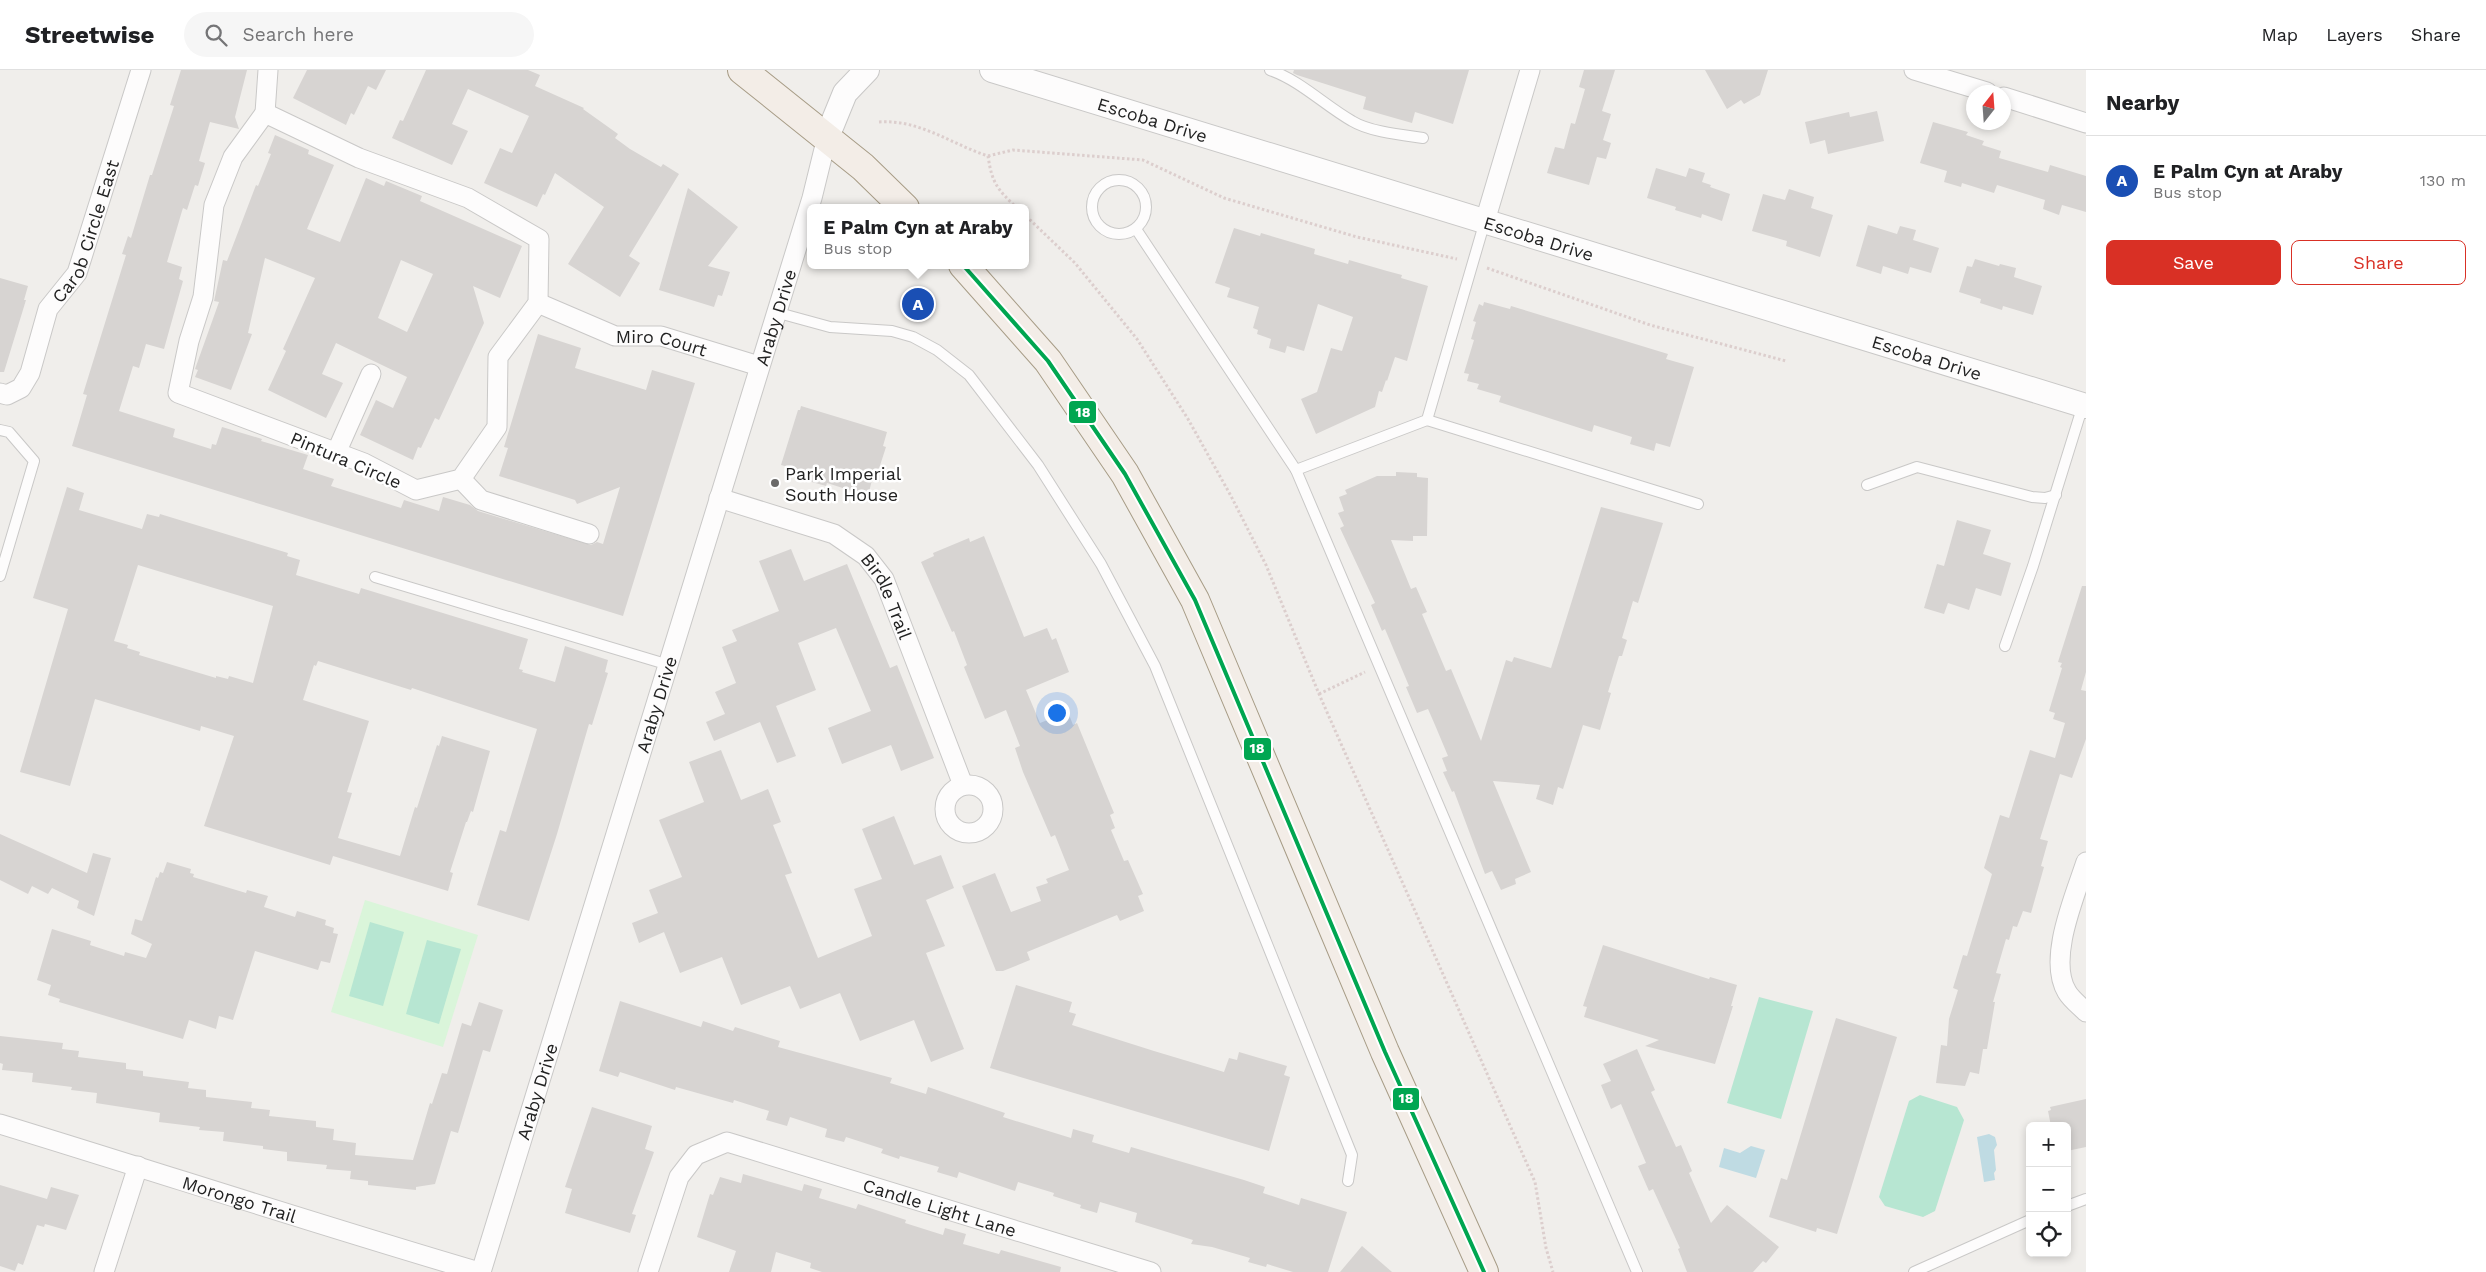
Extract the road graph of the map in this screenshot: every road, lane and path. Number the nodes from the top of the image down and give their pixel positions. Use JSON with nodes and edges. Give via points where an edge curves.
{"nodes":[{"id":1,"x":141,"y":70,"type":"edge"},
{"id":2,"x":268,"y":70,"type":"edge"},
{"id":3,"x":742,"y":70,"type":"edge"},
{"id":4,"x":867,"y":70,"type":"edge"},
{"id":5,"x":992,"y":70,"type":"edge"},
{"id":6,"x":1270,"y":70,"type":"edge"},
{"id":7,"x":1530,"y":70,"type":"edge"},
{"id":8,"x":1914,"y":70,"type":"edge"},
{"id":9,"x":1966,"y":85,"type":"edge"},
{"id":10,"x":2011,"y":99,"type":"edge"},
{"id":11,"x":265,"y":113,"type":"junction"},
{"id":12,"x":879,"y":122,"type":"dead end"},
{"id":13,"x":2086,"y":123,"type":"edge"},
{"id":14,"x":827,"y":137,"type":"junction"},
{"id":15,"x":1423,"y":138,"type":"dead end"},
{"id":16,"x":988,"y":156,"type":"junction"},
{"id":17,"x":810,"y":204,"type":"edge"},
{"id":18,"x":901,"y":204,"type":"edge"},
{"id":19,"x":1013,"y":204,"type":"edge"},
{"id":20,"x":807,"y":214,"type":"edge"},
{"id":21,"x":1029,"y":219,"type":"edge"},
{"id":22,"x":1485,"y":221,"type":"junction"},
{"id":23,"x":1136,"y":229,"type":"junction"},
{"id":24,"x":1472,"y":262,"type":"junction"},
{"id":25,"x":967,"y":269,"type":"edge"},
{"id":26,"x":538,"y":303,"type":"junction"},
{"id":27,"x":776,"y":312,"type":"junction"},
{"id":28,"x":1786,"y":361,"type":"dead end"},
{"id":29,"x":759,"y":366,"type":"junction"},
{"id":30,"x":371,"y":374,"type":"dead end"},
{"id":31,"x":0,"y":393,"type":"edge"},
{"id":32,"x":2084,"y":406,"type":"edge"},
{"id":33,"x":1427,"y":420,"type":"junction"},
{"id":34,"x":4,"y":431,"type":"edge"},
{"id":35,"x":336,"y":452,"type":"junction"},
{"id":36,"x":1296,"y":470,"type":"junction"},
{"id":37,"x":461,"y":479,"type":"junction"},
{"id":38,"x":1867,"y":485,"type":"dead end"},
{"id":39,"x":2056,"y":494,"type":"junction"},
{"id":40,"x":719,"y":498,"type":"junction"},
{"id":41,"x":1698,"y":504,"type":"dead end"},
{"id":42,"x":589,"y":534,"type":"dead end"},
{"id":43,"x":0,"y":576,"type":"edge"},
{"id":44,"x":376,"y":577,"type":"dead end"},
{"id":45,"x":2006,"y":646,"type":"dead end"},
{"id":46,"x":669,"y":664,"type":"junction"},
{"id":47,"x":1379,"y":665,"type":"junction"},
{"id":48,"x":1319,"y":694,"type":"junction"},
{"id":49,"x":963,"y":785,"type":"dead end"},
{"id":50,"x":2086,"y":862,"type":"edge"},
{"id":51,"x":2086,"y":1011,"type":"edge"},
{"id":52,"x":0,"y":1124,"type":"edge"},
{"id":53,"x":138,"y":1166,"type":"junction"},
{"id":54,"x":1348,"y":1180,"type":"dead end"},
{"id":55,"x":2086,"y":1199,"type":"edge"},
{"id":56,"x":2071,"y":1205,"type":"edge"},
{"id":57,"x":2026,"y":1222,"type":"edge"},
{"id":58,"x":104,"y":1272,"type":"edge"},
{"id":59,"x":480,"y":1272,"type":"edge"},
{"id":60,"x":648,"y":1272,"type":"edge"},
{"id":61,"x":1151,"y":1272,"type":"edge"},
{"id":62,"x":1484,"y":1272,"type":"edge"},
{"id":63,"x":1553,"y":1272,"type":"edge"},
{"id":64,"x":1637,"y":1272,"type":"edge"},
{"id":65,"x":1914,"y":1272,"type":"edge"}],
"edges":[{"from":1,"to":31,"type":"street","name":"Carob Circle East","via":[[78,273],[48,309],[30,373],[21,388],[7,395]]},
{"from":2,"to":11,"type":"street"},
{"from":3,"to":14,"type":"main road"},
{"from":4,"to":14,"type":"street","via":[[845,93]]},
{"from":5,"to":22,"type":"street","name":"Escoba Drive"},
{"from":6,"to":15,"type":"lane","via":[[1315,95],[1353,122]]},
{"from":7,"to":22,"type":"street"},
{"from":8,"to":9,"type":"street"},
{"from":10,"to":13,"type":"street"},
{"from":11,"to":26,"type":"street","via":[[359,158],[468,198],[539,238]]},
{"from":11,"to":35,"type":"street","name":"Pintura Circle","via":[[233,157],[214,205],[203,297],[178,393]]},
{"from":12,"to":16,"type":"path","via":[[895,121],[934,132]]},
{"from":14,"to":17,"type":"street","name":"Araby Drive"},
{"from":14,"to":18,"type":"main road"},
{"from":16,"to":19,"type":"path","via":[[992,178],[999,191]]},
{"from":16,"to":24,"type":"path","via":[[1013,150],[1144,160],[1224,198],[1357,237]]},
{"from":20,"to":27,"type":"street","name":"Araby Drive"},
{"from":21,"to":48,"type":"path","via":[[1075,263],[1137,339],[1188,418],[1266,565]]},
{"from":22,"to":24,"type":"lane"},
{"from":22,"to":32,"type":"street","name":"Escoba Drive"},
{"from":23,"to":23,"type":"lane","via":[[1146,215],[1146,197],[1136,184],[1119,178],[1102,184],[1092,198],[1092,216],[1103,230],[1120,235]]},
{"from":23,"to":36,"type":"lane"},
{"from":24,"to":28,"type":"path","via":[[1650,325]]},
{"from":24,"to":33,"type":"lane"},
{"from":25,"to":62,"type":"main road","via":[[1048,361],[1125,474],[1195,600],[1381,1043]]},
{"from":26,"to":29,"type":"street","name":"Miro Court","via":[[614,336],[661,336]]},
{"from":26,"to":37,"type":"street","via":[[498,357],[497,426]]},
{"from":27,"to":29,"type":"street","name":"Araby Drive"},
{"from":27,"to":54,"type":"lane","via":[[830,327],[892,331],[913,337],[937,350],[969,375],[1038,465],[1101,564],[1155,666],[1352,1155]]},
{"from":29,"to":40,"type":"street","name":"Araby Drive"},
{"from":30,"to":35,"type":"street"},
{"from":32,"to":39,"type":"lane"},
{"from":33,"to":36,"type":"lane"},
{"from":33,"to":41,"type":"lane"},
{"from":34,"to":43,"type":"lane","via":[[34,461]]},
{"from":35,"to":37,"type":"street","name":"Pintura Circle","via":[[416,490]]},
{"from":36,"to":47,"type":"lane"},
{"from":37,"to":42,"type":"street","via":[[481,500]]},
{"from":38,"to":39,"type":"lane","via":[[1918,467],[2032,497],[2045,498]]},
{"from":39,"to":45,"type":"lane"},
{"from":40,"to":46,"type":"street","name":"Araby Drive"},
{"from":40,"to":49,"type":"street","name":"Birdle Trail","via":[[814,526],[834,534],[866,556],[884,579]]},
{"from":44,"to":46,"type":"lane"},
{"from":46,"to":59,"type":"street","name":"Araby Drive"},
{"from":47,"to":48,"type":"path"},
{"from":47,"to":64,"type":"lane"},
{"from":48,"to":63,"type":"path","via":[[1535,1182]]},
{"from":50,"to":51,"type":"street","via":[[2060,946],[2067,992]]},
{"from":52,"to":53,"type":"street","name":"Morongo Trail"},
{"from":53,"to":58,"type":"street"},
{"from":53,"to":59,"type":"street","name":"Morongo Trail","via":[[267,1209]]},
{"from":55,"to":56,"type":"lane"},
{"from":57,"to":65,"type":"lane"},
{"from":60,"to":61,"type":"street","name":"Candle Light Lane","via":[[679,1177],[696,1155],[727,1142]]}]}
